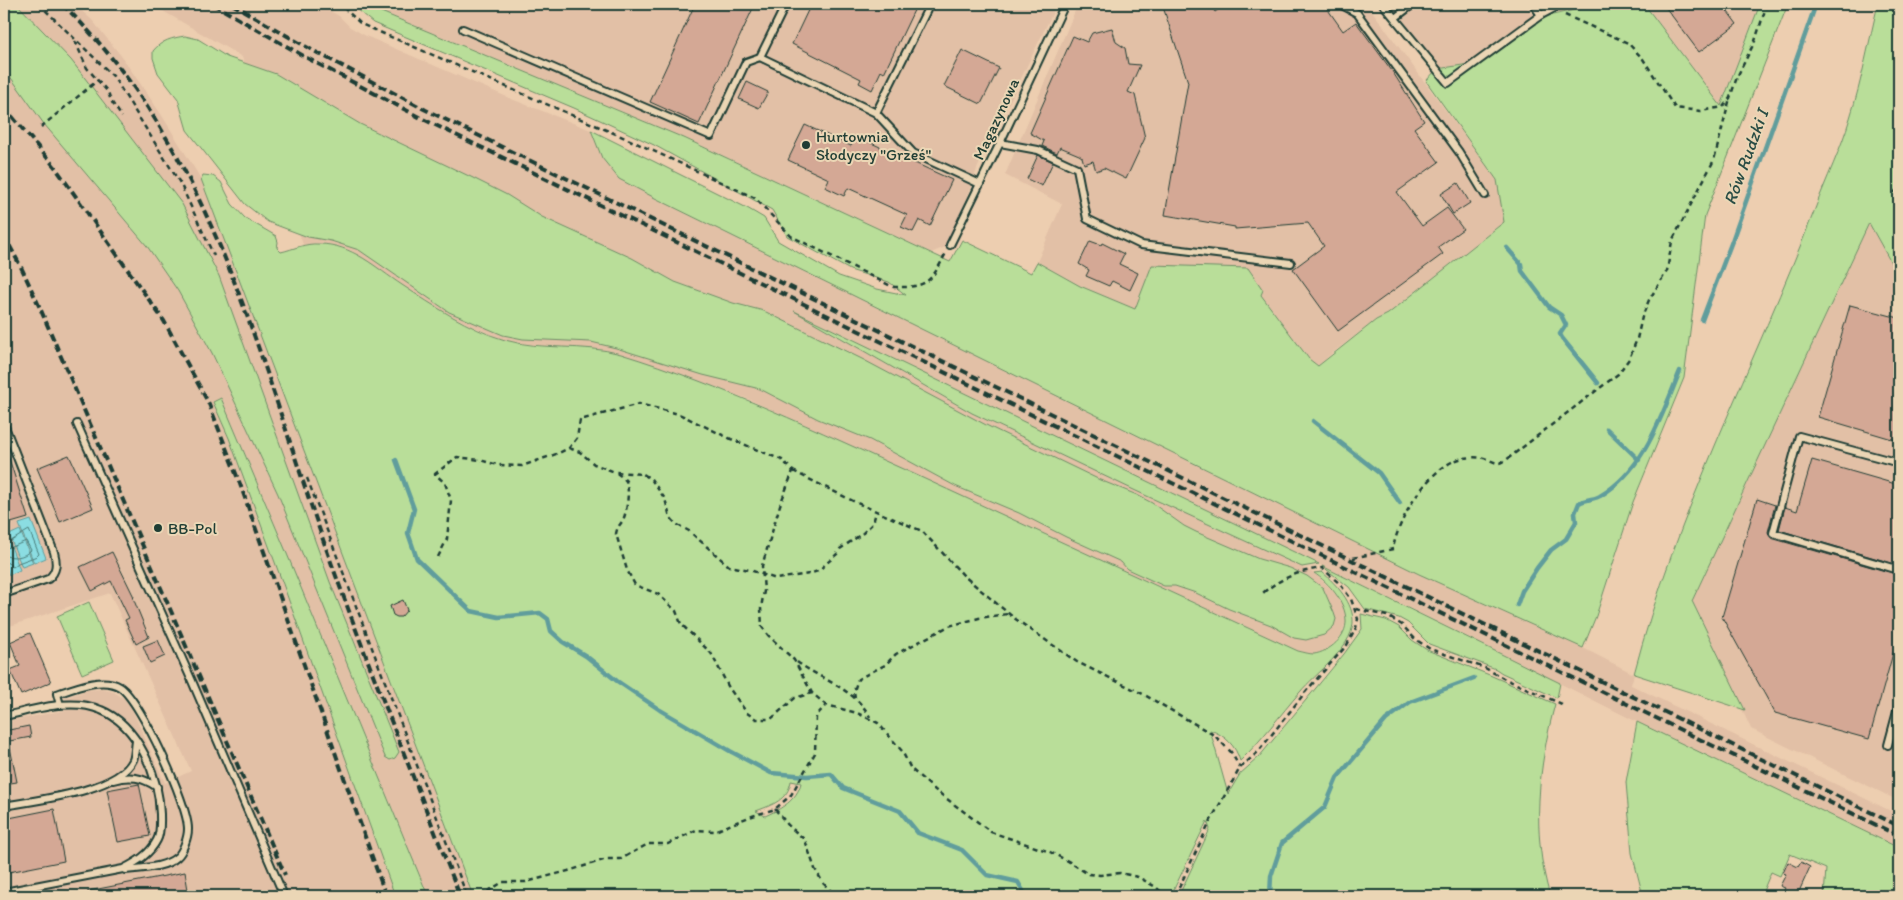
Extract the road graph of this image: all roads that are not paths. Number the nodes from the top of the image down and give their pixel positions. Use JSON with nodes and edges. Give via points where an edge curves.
{"nodes":[{"id":1,"x":786,"y":4,"type":"edge"},
{"id":2,"x":930,"y":4,"type":"edge"},
{"id":3,"x":1065,"y":4,"type":"edge"},
{"id":4,"x":1340,"y":4,"type":"edge"},
{"id":5,"x":1383,"y":4,"type":"edge"},
{"id":6,"x":1413,"y":4,"type":"edge"},
{"id":7,"x":1533,"y":4,"type":"edge"},
{"id":8,"x":1566,"y":4,"type":"edge"},
{"id":9,"x":1541,"y":15,"type":"junction"},
{"id":10,"x":1395,"y":18,"type":"junction"},
{"id":11,"x":463,"y":29,"type":"dead end"},
{"id":12,"x":760,"y":57,"type":"junction"},
{"id":13,"x":876,"y":113,"type":"junction"},
{"id":14,"x":1000,"y":143,"type":"junction"},
{"id":15,"x":980,"y":184,"type":"junction"},
{"id":16,"x":1485,"y":195,"type":"dead end"},
{"id":17,"x":950,"y":245,"type":"road end"},
{"id":18,"x":1291,"y":263,"type":"dead end"},
{"id":19,"x":4,"y":424,"type":"edge"},
{"id":20,"x":78,"y":424,"type":"dead end"},
{"id":21,"x":1899,"y":462,"type":"edge"},
{"id":22,"x":1899,"y":570,"type":"edge"},
{"id":23,"x":4,"y":594,"type":"edge"},
{"id":24,"x":1899,"y":704,"type":"edge"},
{"id":25,"x":60,"y":705,"type":"junction"},
{"id":26,"x":4,"y":716,"type":"edge"},
{"id":27,"x":136,"y":741,"type":"junction"},
{"id":28,"x":1888,"y":745,"type":"dead end"},
{"id":29,"x":104,"y":783,"type":"junction"},
{"id":30,"x":157,"y":787,"type":"junction"},
{"id":31,"x":4,"y":806,"type":"edge"},
{"id":32,"x":112,"y":872,"type":"junction"},
{"id":33,"x":4,"y":892,"type":"edge"},
{"id":34,"x":284,"y":896,"type":"edge"}],
"edges":[{"from":1,"to":12,"type":"lane"},
{"from":2,"to":13,"type":"lane"},
{"from":3,"to":14,"type":"lane","name":"Magazynowa"},
{"from":4,"to":16,"type":"lane","via":[[1357,13],[1459,152]]},
{"from":5,"to":10,"type":"lane"},
{"from":6,"to":10,"type":"lane"},
{"from":7,"to":9,"type":"lane"},
{"from":8,"to":9,"type":"lane"},
{"from":9,"to":10,"type":"lane","via":[[1448,83]]},
{"from":11,"to":12,"type":"lane","via":[[711,136],[746,62]]},
{"from":12,"to":13,"type":"lane"},
{"from":13,"to":15,"type":"lane","via":[[912,153]]},
{"from":14,"to":15,"type":"lane","name":"Magazynowa"},
{"from":14,"to":18,"type":"lane","via":[[1038,150],[1077,168],[1086,219],[1141,245]]},
{"from":15,"to":17,"type":"lane","name":"Magazynowa"},
{"from":19,"to":23,"type":"lane","via":[[57,563],[48,580]]},
{"from":20,"to":34,"type":"lane"},
{"from":21,"to":22,"type":"lane","via":[[1799,436],[1773,533]]},
{"from":24,"to":28,"type":"lane"},
{"from":25,"to":26,"type":"lane"},
{"from":25,"to":27,"type":"lane","via":[[100,709],[113,716]]},
{"from":25,"to":32,"type":"lane","via":[[57,694],[87,684],[119,686],[135,702],[149,726],[184,810],[188,830],[177,857],[165,864]]},
{"from":27,"to":29,"type":"lane","via":[[133,760],[126,769]]},
{"from":27,"to":30,"type":"lane"},
{"from":29,"to":30,"type":"lane","via":[[132,777]]},
{"from":29,"to":31,"type":"lane","via":[[75,794]]},
{"from":30,"to":32,"type":"lane","via":[[161,824],[158,839],[137,862]]},
{"from":32,"to":33,"type":"lane"}]}
